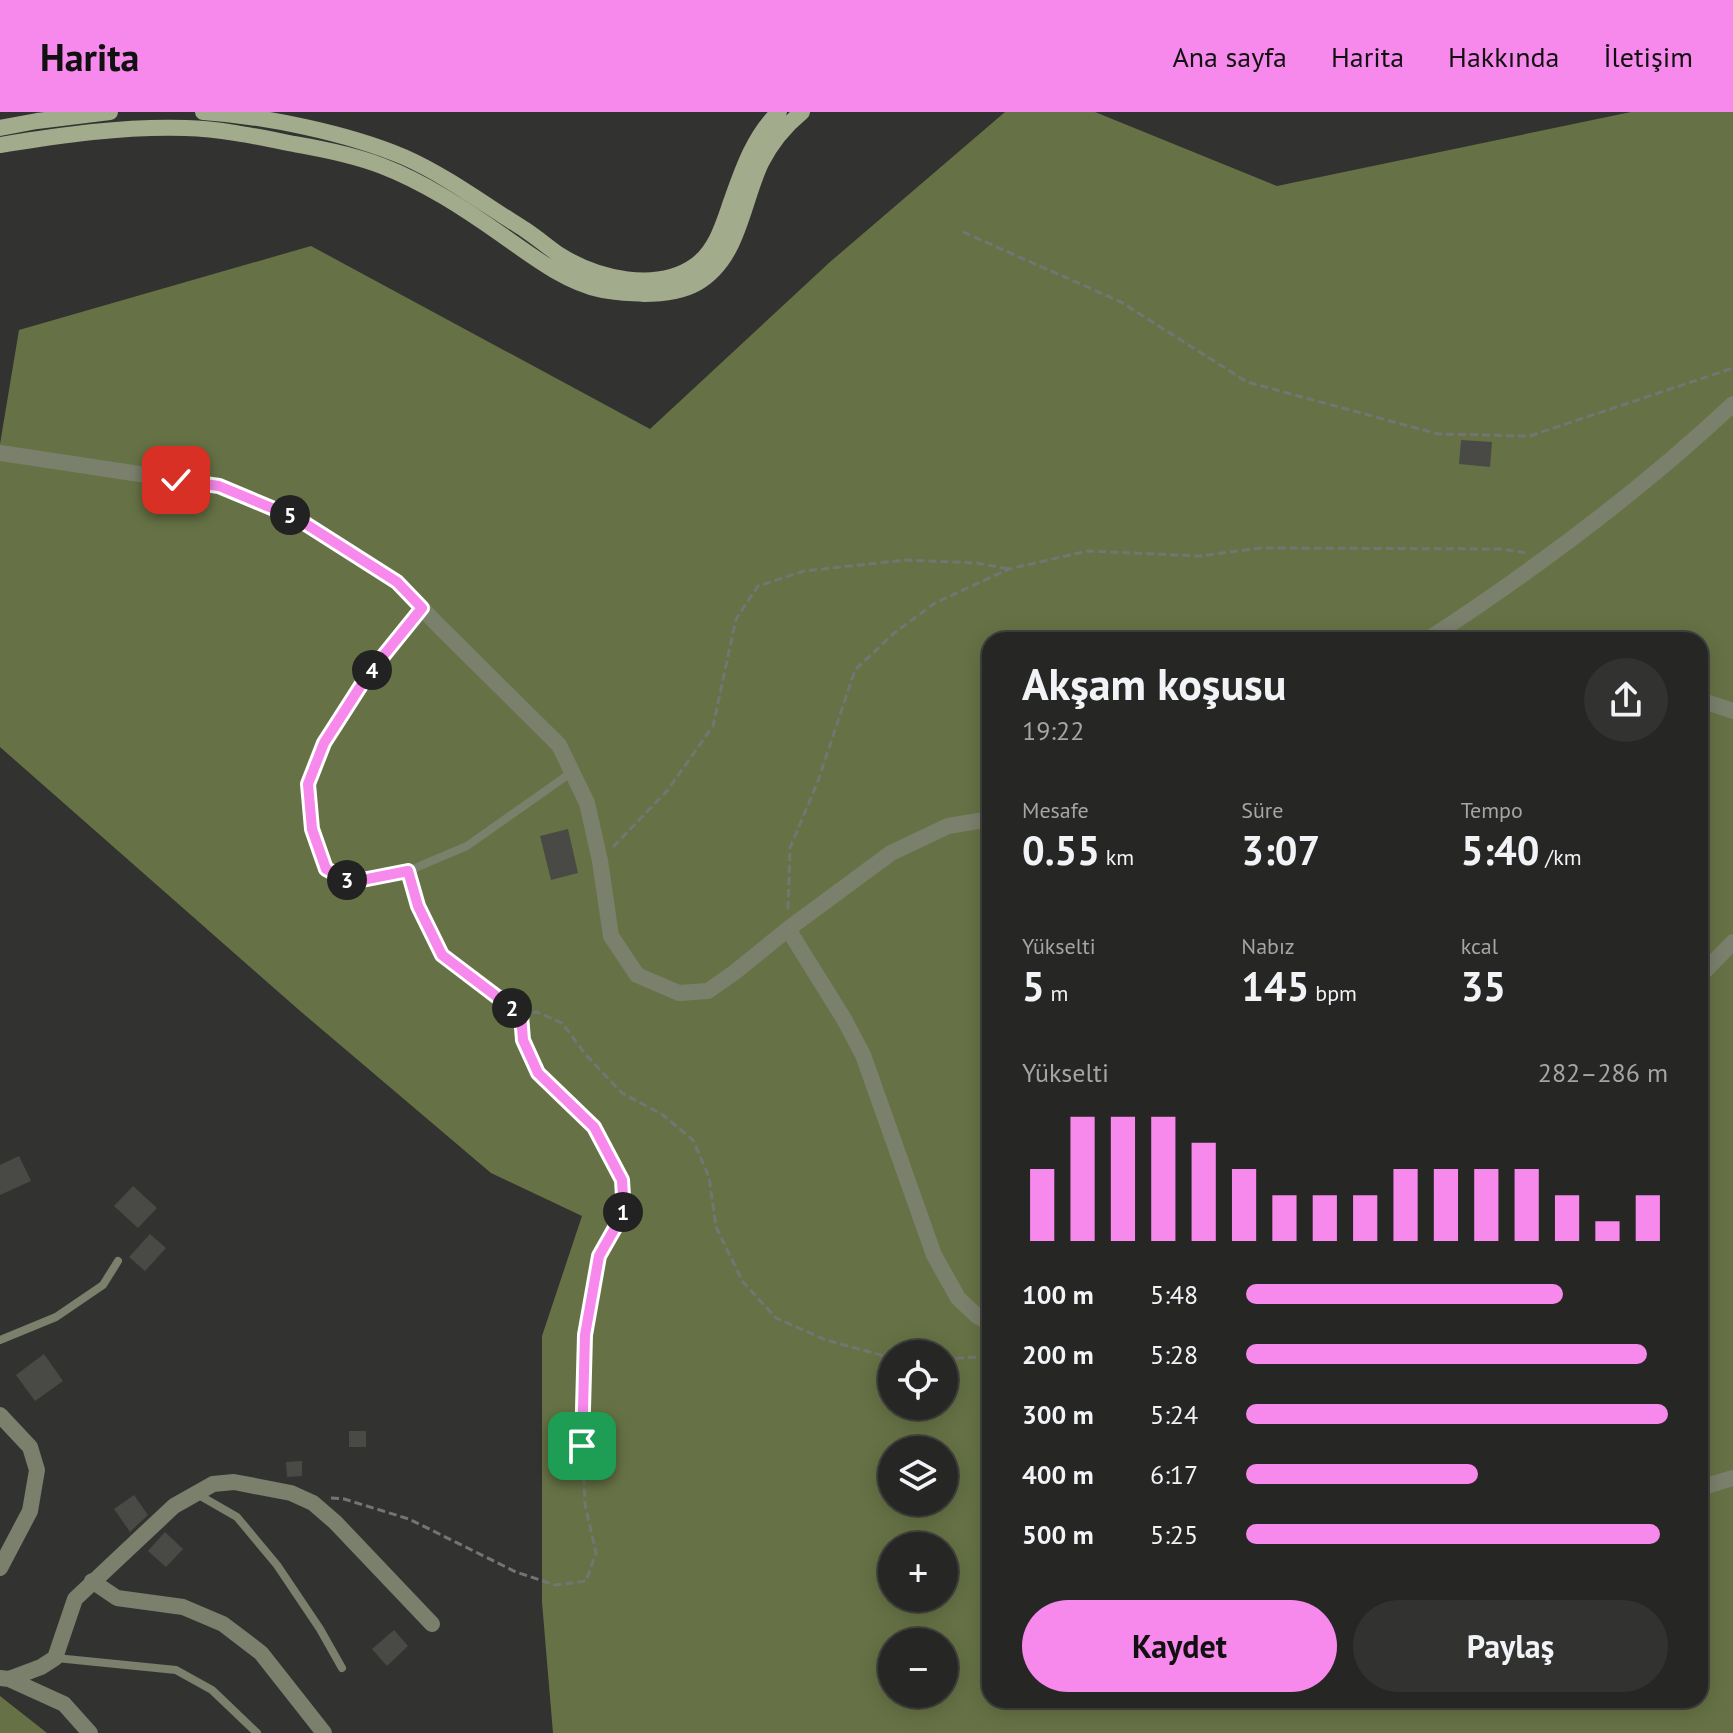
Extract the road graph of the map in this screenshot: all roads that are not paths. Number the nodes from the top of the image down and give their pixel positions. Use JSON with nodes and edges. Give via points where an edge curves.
{"nodes":[{"id":1,"x":110,"y":112,"type":"edge"},
{"id":2,"x":203,"y":112,"type":"edge"},
{"id":3,"x":779,"y":112,"type":"edge"},
{"id":4,"x":802,"y":112,"type":"edge"},
{"id":5,"x":0,"y":128,"type":"edge"},
{"id":6,"x":0,"y":145,"type":"edge"},
{"id":7,"x":1733,"y":404,"type":"edge"},
{"id":8,"x":0,"y":453,"type":"edge"},
{"id":9,"x":422,"y":608,"type":"junction"},
{"id":10,"x":1439,"y":632,"type":"edge"},
{"id":11,"x":1708,"y":703,"type":"edge"},
{"id":12,"x":1733,"y":711,"type":"edge"},
{"id":13,"x":572,"y":772,"type":"junction"},
{"id":14,"x":982,"y":820,"type":"edge"},
{"id":15,"x":788,"y":929,"type":"junction"},
{"id":16,"x":1733,"y":942,"type":"edge"},
{"id":17,"x":1708,"y":968,"type":"edge"},
{"id":18,"x":118,"y":1261,"type":"dead end"},
{"id":19,"x":982,"y":1318,"type":"edge"},
{"id":20,"x":0,"y":1340,"type":"edge"},
{"id":21,"x":0,"y":1415,"type":"edge"},
{"id":22,"x":1733,"y":1478,"type":"edge"},
{"id":23,"x":1708,"y":1486,"type":"edge"},
{"id":24,"x":197,"y":1493,"type":"junction"},
{"id":25,"x":0,"y":1568,"type":"edge"},
{"id":26,"x":92,"y":1581,"type":"junction"},
{"id":27,"x":432,"y":1624,"type":"dead end"},
{"id":28,"x":55,"y":1658,"type":"junction"},
{"id":29,"x":342,"y":1668,"type":"dead end"},
{"id":30,"x":4,"y":1679,"type":"edge"},
{"id":31,"x":90,"y":1733,"type":"edge"},
{"id":32,"x":257,"y":1733,"type":"edge"},
{"id":33,"x":324,"y":1733,"type":"edge"}],
"edges":[{"from":1,"to":5,"type":"main road"},
{"from":2,"to":3,"type":"main road","via":[[377,146],[439,175],[561,256],[618,278],[657,280],[674,277],[711,250],[748,158]]},
{"from":4,"to":6,"type":"main road","via":[[786,125],[762,162],[726,256],[696,283],[657,294],[600,289],[568,277],[428,188],[382,166],[319,149],[189,128],[80,132]]},
{"from":7,"to":10,"type":"street","via":[[1602,515]]},
{"from":8,"to":9,"type":"street","via":[[219,486],[298,519],[397,582]]},
{"from":9,"to":13,"type":"street","via":[[559,745]]},
{"from":9,"to":13,"type":"lane","via":[[367,676],[324,743],[308,784],[312,829],[326,869],[352,882],[408,871],[467,846]]},
{"from":11,"to":12,"type":"street"},
{"from":13,"to":15,"type":"street","via":[[587,803],[611,936],[637,975],[679,993],[708,991]]},
{"from":14,"to":15,"type":"street","via":[[948,826],[891,853]]},
{"from":15,"to":19,"type":"street","via":[[863,1055],[934,1255],[958,1298]]},
{"from":16,"to":17,"type":"street"},
{"from":18,"to":20,"type":"lane","via":[[103,1285],[56,1317]]},
{"from":21,"to":25,"type":"street","via":[[30,1447],[37,1470],[30,1511]]},
{"from":22,"to":23,"type":"street"},
{"from":24,"to":26,"type":"street","via":[[174,1506]]},
{"from":24,"to":27,"type":"street","via":[[213,1484],[234,1482],[291,1493],[313,1503]]},
{"from":24,"to":29,"type":"lane","via":[[237,1517],[277,1565]]},
{"from":26,"to":28,"type":"street","via":[[75,1599]]},
{"from":26,"to":33,"type":"street","via":[[117,1598],[183,1607],[223,1624],[261,1653]]},
{"from":28,"to":30,"type":"street"},
{"from":28,"to":32,"type":"lane","via":[[176,1670],[212,1690]]},
{"from":30,"to":31,"type":"street","via":[[64,1704]]}]}
